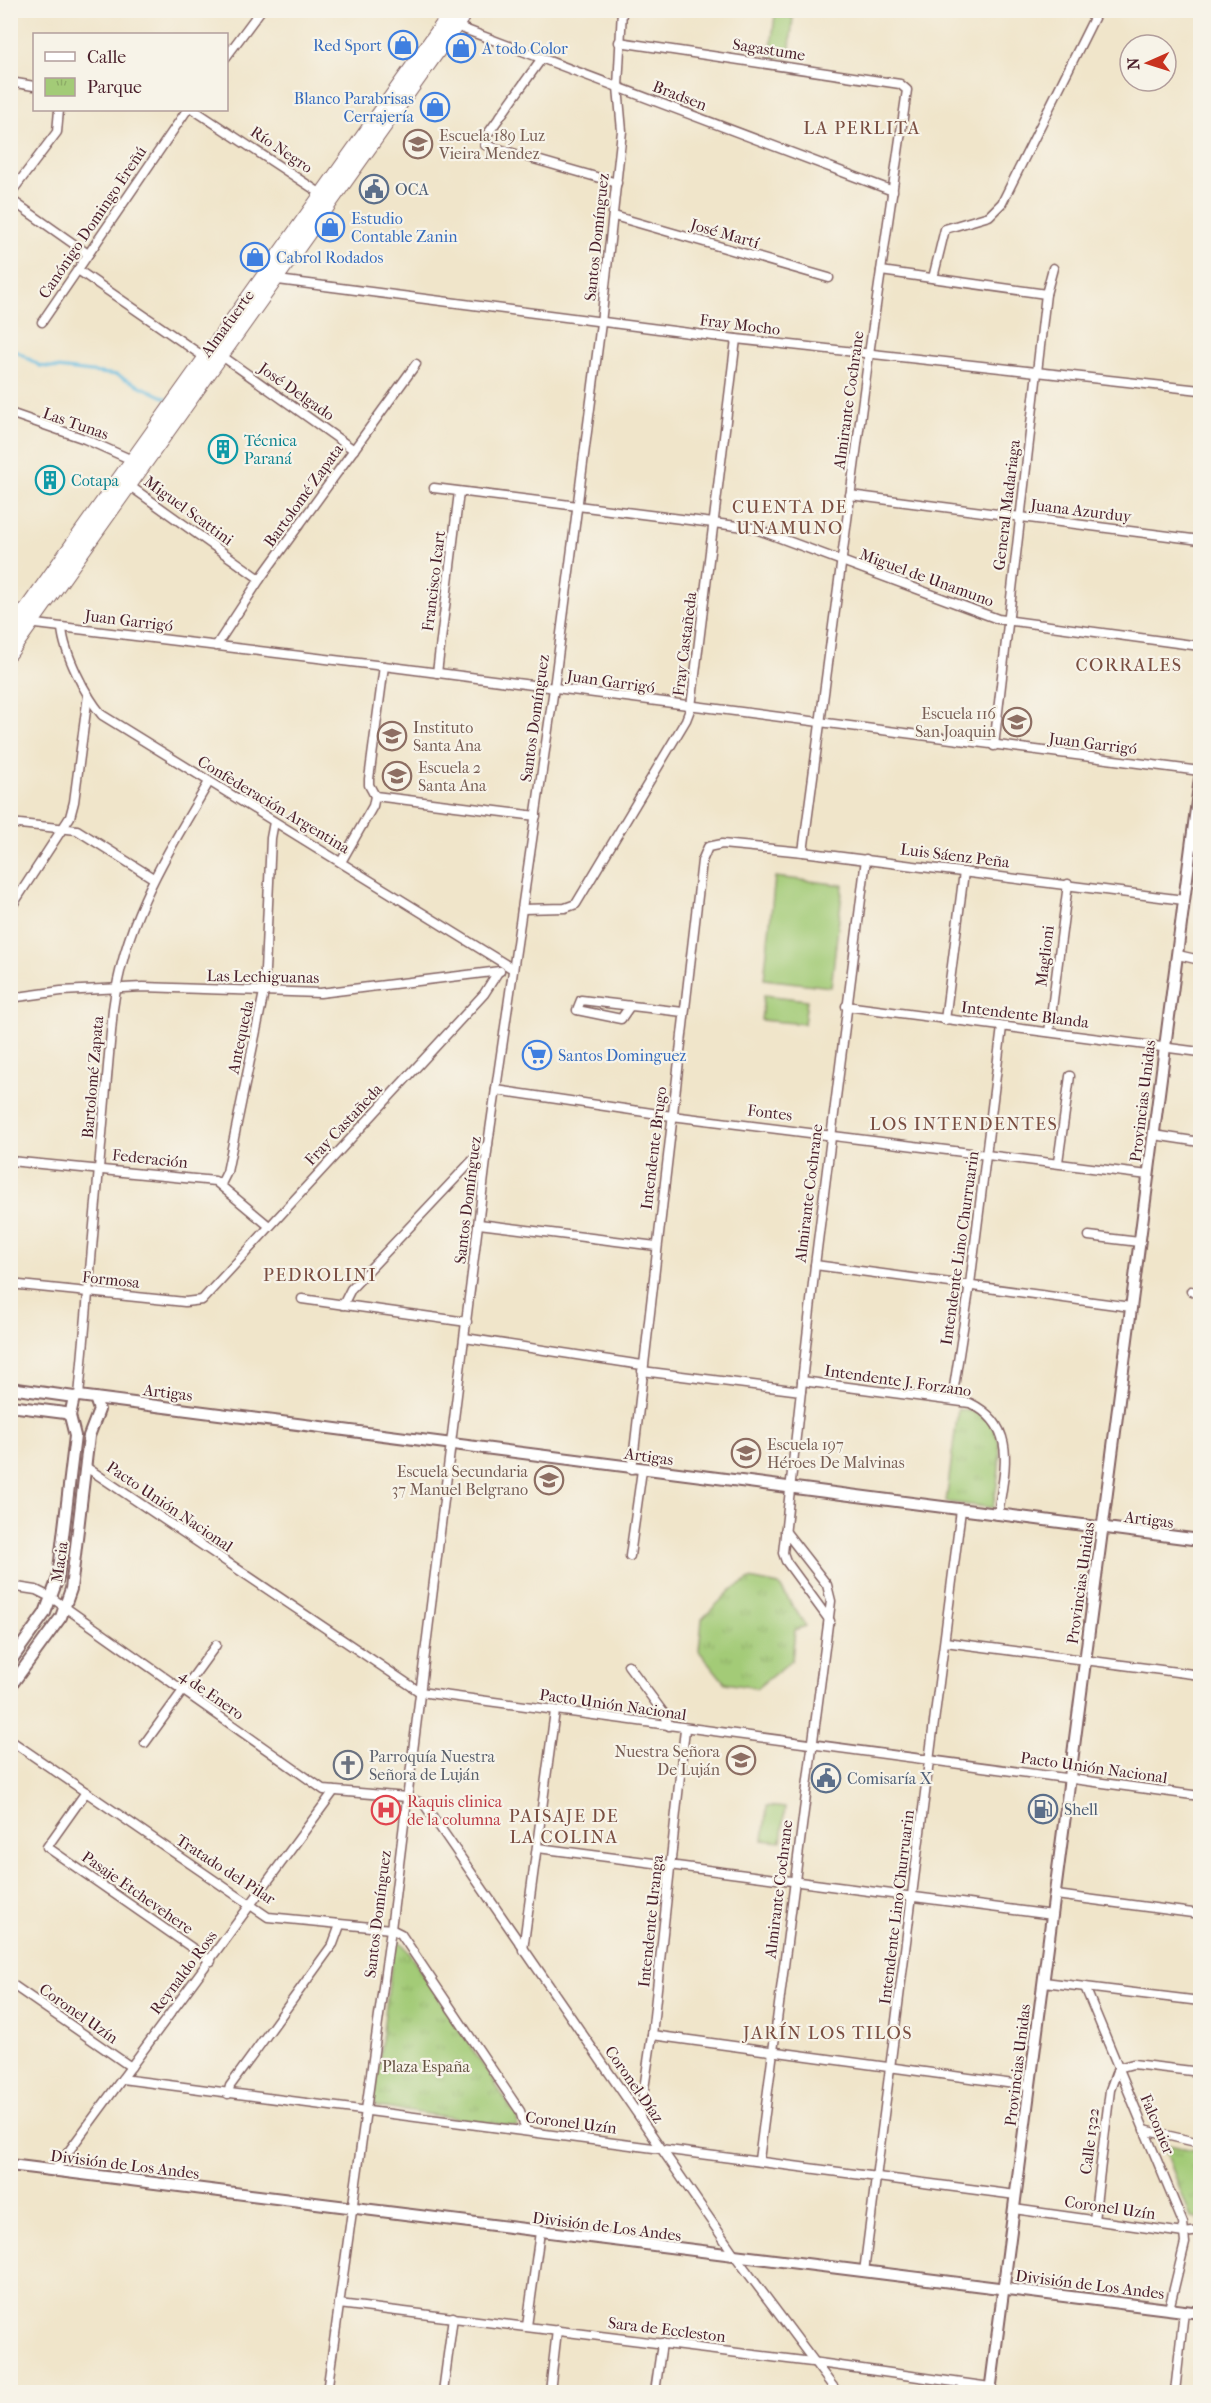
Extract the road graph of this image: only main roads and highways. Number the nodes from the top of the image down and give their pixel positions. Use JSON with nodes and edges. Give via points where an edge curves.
{"nodes":[{"id":1,"x":453,"y":10,"type":"edge"},
{"id":2,"x":467,"y":10,"type":"edge"},
{"id":3,"x":18,"y":624,"type":"edge"},
{"id":4,"x":10,"y":653,"type":"edge"}],
"edges":[{"from":1,"to":3,"type":"main road","name":"Almafuerte"},
{"from":2,"to":3,"type":"main road","name":"Almafuerte","via":[[130,486]]},
{"from":3,"to":4,"type":"main road","name":"Almafuerte"}]}
